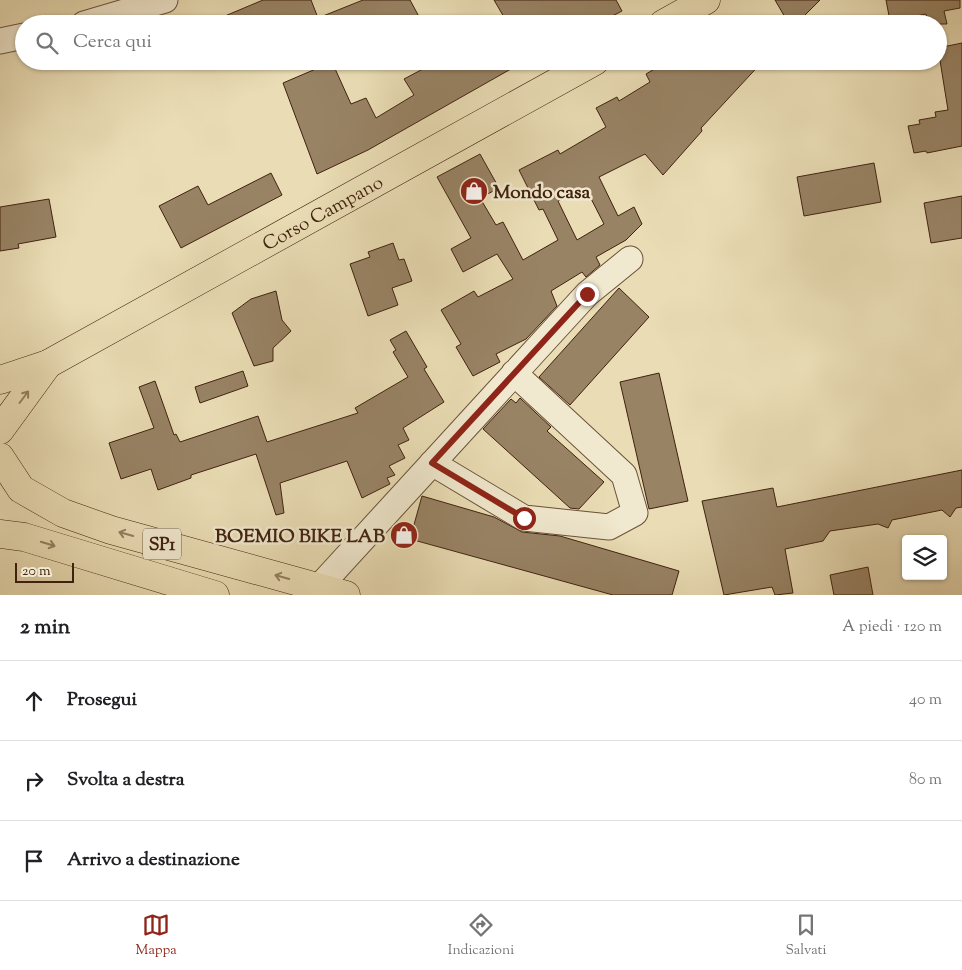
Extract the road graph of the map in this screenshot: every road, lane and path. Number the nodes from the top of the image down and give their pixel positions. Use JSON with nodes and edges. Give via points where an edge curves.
{"nodes":[{"id":1,"x":165,"y":0,"type":"edge"},
{"id":2,"x":706,"y":0,"type":"edge"},
{"id":3,"x":114,"y":15,"type":"edge"},
{"id":4,"x":679,"y":15,"type":"edge"},
{"id":5,"x":15,"y":38,"type":"edge"},
{"id":6,"x":0,"y":41,"type":"edge"},
{"id":7,"x":579,"y":70,"type":"edge"},
{"id":8,"x":630,"y":259,"type":"dead end"},
{"id":9,"x":48,"y":364,"type":"junction"},
{"id":10,"x":514,"y":373,"type":"junction"},
{"id":11,"x":0,"y":380,"type":"edge"},
{"id":12,"x":0,"y":430,"type":"edge"},
{"id":13,"x":0,"y":457,"type":"edge"},
{"id":14,"x":432,"y":463,"type":"junction"},
{"id":15,"x":0,"y":534,"type":"edge"},
{"id":16,"x":318,"y":587,"type":"junction"},
{"id":17,"x":215,"y":595,"type":"edge"},
{"id":18,"x":346,"y":595,"type":"edge"}],
"edges":[{"from":1,"to":3,"type":"street"},
{"from":2,"to":4,"type":"main road"},
{"from":5,"to":6,"type":"street"},
{"from":7,"to":9,"type":"main road","name":"Corso Campano"},
{"from":8,"to":10,"type":"street","via":[[587,294]]},
{"from":9,"to":11,"type":"main road"},
{"from":12,"to":9,"type":"main road","one_way":true},
{"from":10,"to":14,"type":"street"},
{"from":10,"to":14,"type":"street","via":[[624,476],[636,512],[609,527],[524,518]]},
{"from":16,"to":13,"type":"main road","number":"SP1","one_way":true,"via":[[111,530],[62,513],[20,489]]},
{"from":14,"to":16,"type":"street"},
{"from":15,"to":17,"type":"main road","number":"SP1","one_way":true,"via":[[24,537]]},
{"from":16,"to":18,"type":"main road","number":"SP1"}]}
